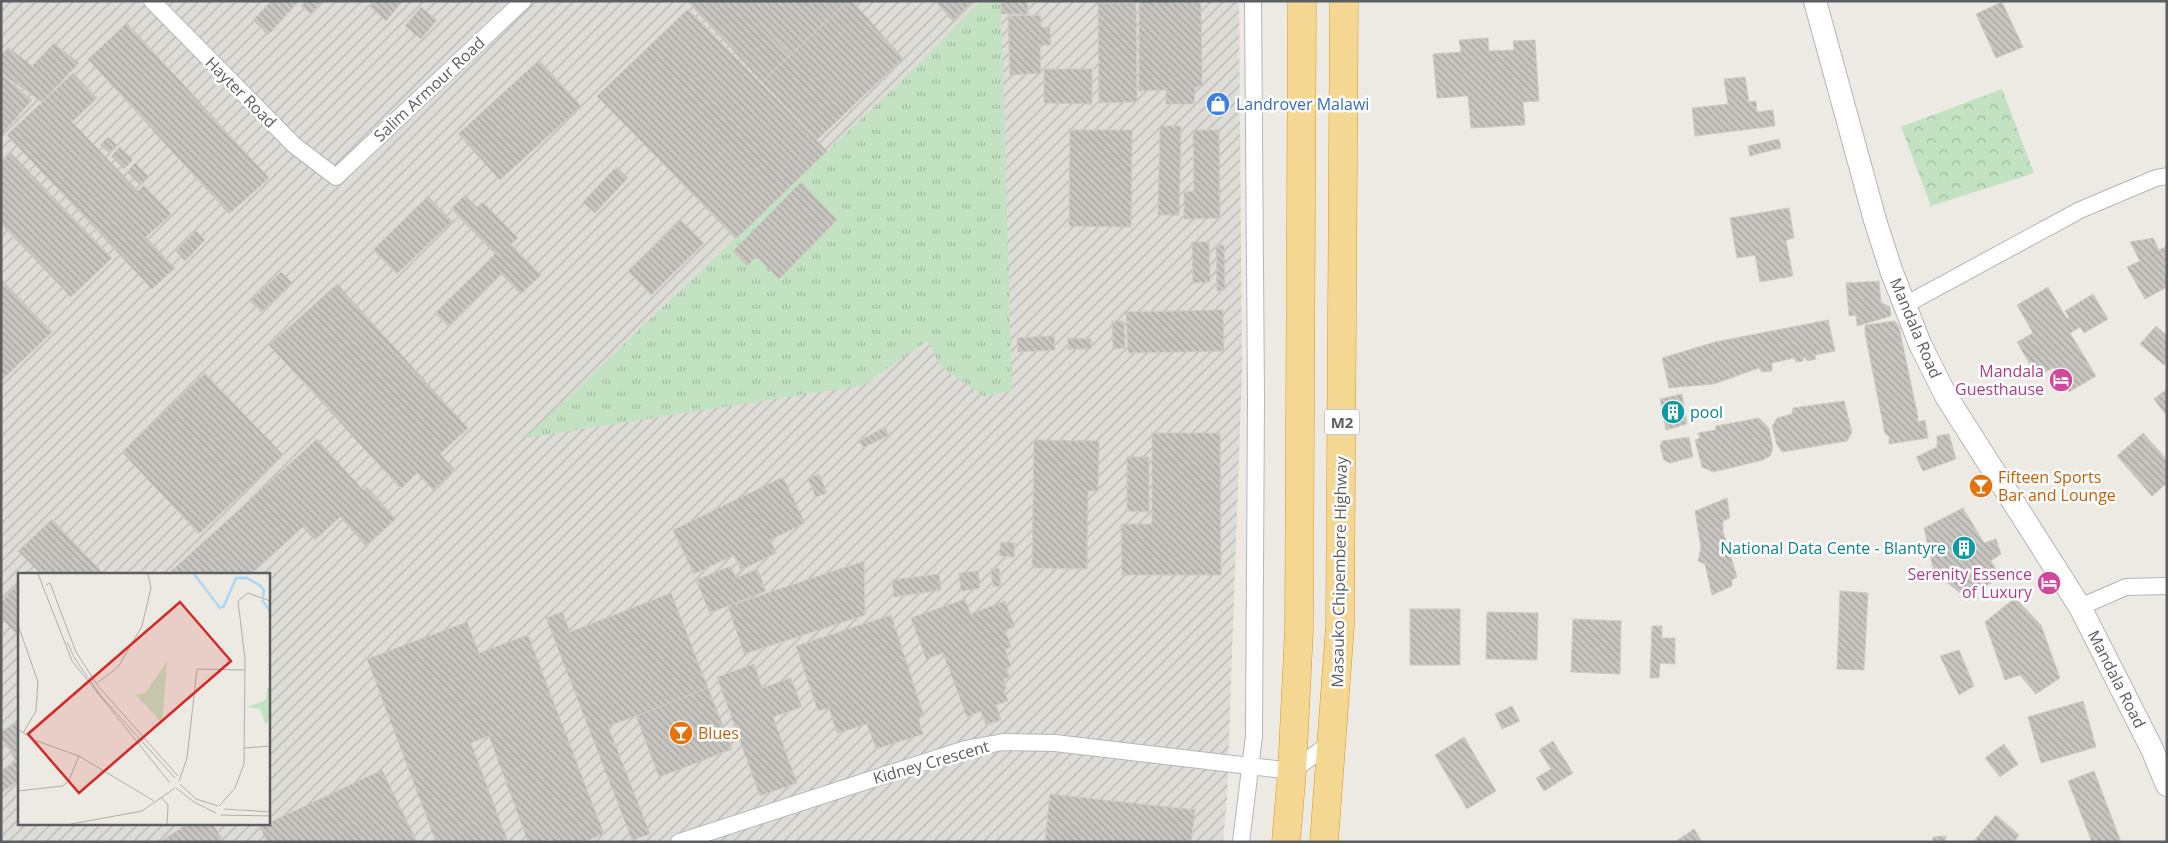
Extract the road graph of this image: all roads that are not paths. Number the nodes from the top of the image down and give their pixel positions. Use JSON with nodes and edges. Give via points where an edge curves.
{"nodes":[{"id":1,"x":152,"y":1,"type":"edge"},
{"id":2,"x":523,"y":1,"type":"edge"},
{"id":3,"x":1253,"y":1,"type":"edge"},
{"id":4,"x":1302,"y":1,"type":"edge"},
{"id":5,"x":1344,"y":1,"type":"edge"},
{"id":6,"x":1816,"y":1,"type":"edge"},
{"id":7,"x":2167,"y":176,"type":"edge"},
{"id":8,"x":336,"y":177,"type":"joint"},
{"id":9,"x":1905,"y":305,"type":"junction"},
{"id":10,"x":2167,"y":586,"type":"edge"},
{"id":11,"x":2080,"y":607,"type":"junction"},
{"id":12,"x":1332,"y":742,"type":"junction"},
{"id":13,"x":1250,"y":765,"type":"junction"},
{"id":14,"x":1292,"y":771,"type":"junction"},
{"id":15,"x":2167,"y":785,"type":"edge"},
{"id":16,"x":679,"y":842,"type":"edge"},
{"id":17,"x":1241,"y":842,"type":"edge"},
{"id":18,"x":1286,"y":842,"type":"edge"},
{"id":19,"x":1324,"y":842,"type":"edge"}],
"edges":[{"from":1,"to":8,"type":"street","name":"Hayter Road","via":[[294,146]]},
{"from":2,"to":8,"type":"street","name":"Salim Armour Road"},
{"from":3,"to":13,"type":"street","via":[[1256,399],[1254,736]]},
{"from":4,"to":14,"type":"highway","number":"M2","via":[[1300,620]]},
{"from":5,"to":12,"type":"highway","name":"Masauko Chipembere Highway","number":"M2","via":[[1340,626]]},
{"from":6,"to":9,"type":"street","name":"Mandala Road","via":[[1875,220]]},
{"from":7,"to":9,"type":"street","via":[[2080,210]]},
{"from":9,"to":11,"type":"street","name":"Mandala Road","via":[[1946,396]]},
{"from":10,"to":11,"type":"street","via":[[2126,587]]},
{"from":11,"to":15,"type":"street","name":"Mandala Road"},
{"from":12,"to":14,"type":"street"},
{"from":12,"to":19,"type":"highway","name":"Masauko Chipembere Highway","number":"M2"},
{"from":13,"to":14,"type":"street","name":"Kidney Crescent"},
{"from":13,"to":16,"type":"street","name":"Kidney Crescent","via":[[1055,743],[1003,742],[965,749]]},
{"from":13,"to":17,"type":"street"},
{"from":14,"to":18,"type":"highway","number":"M2"}]}
